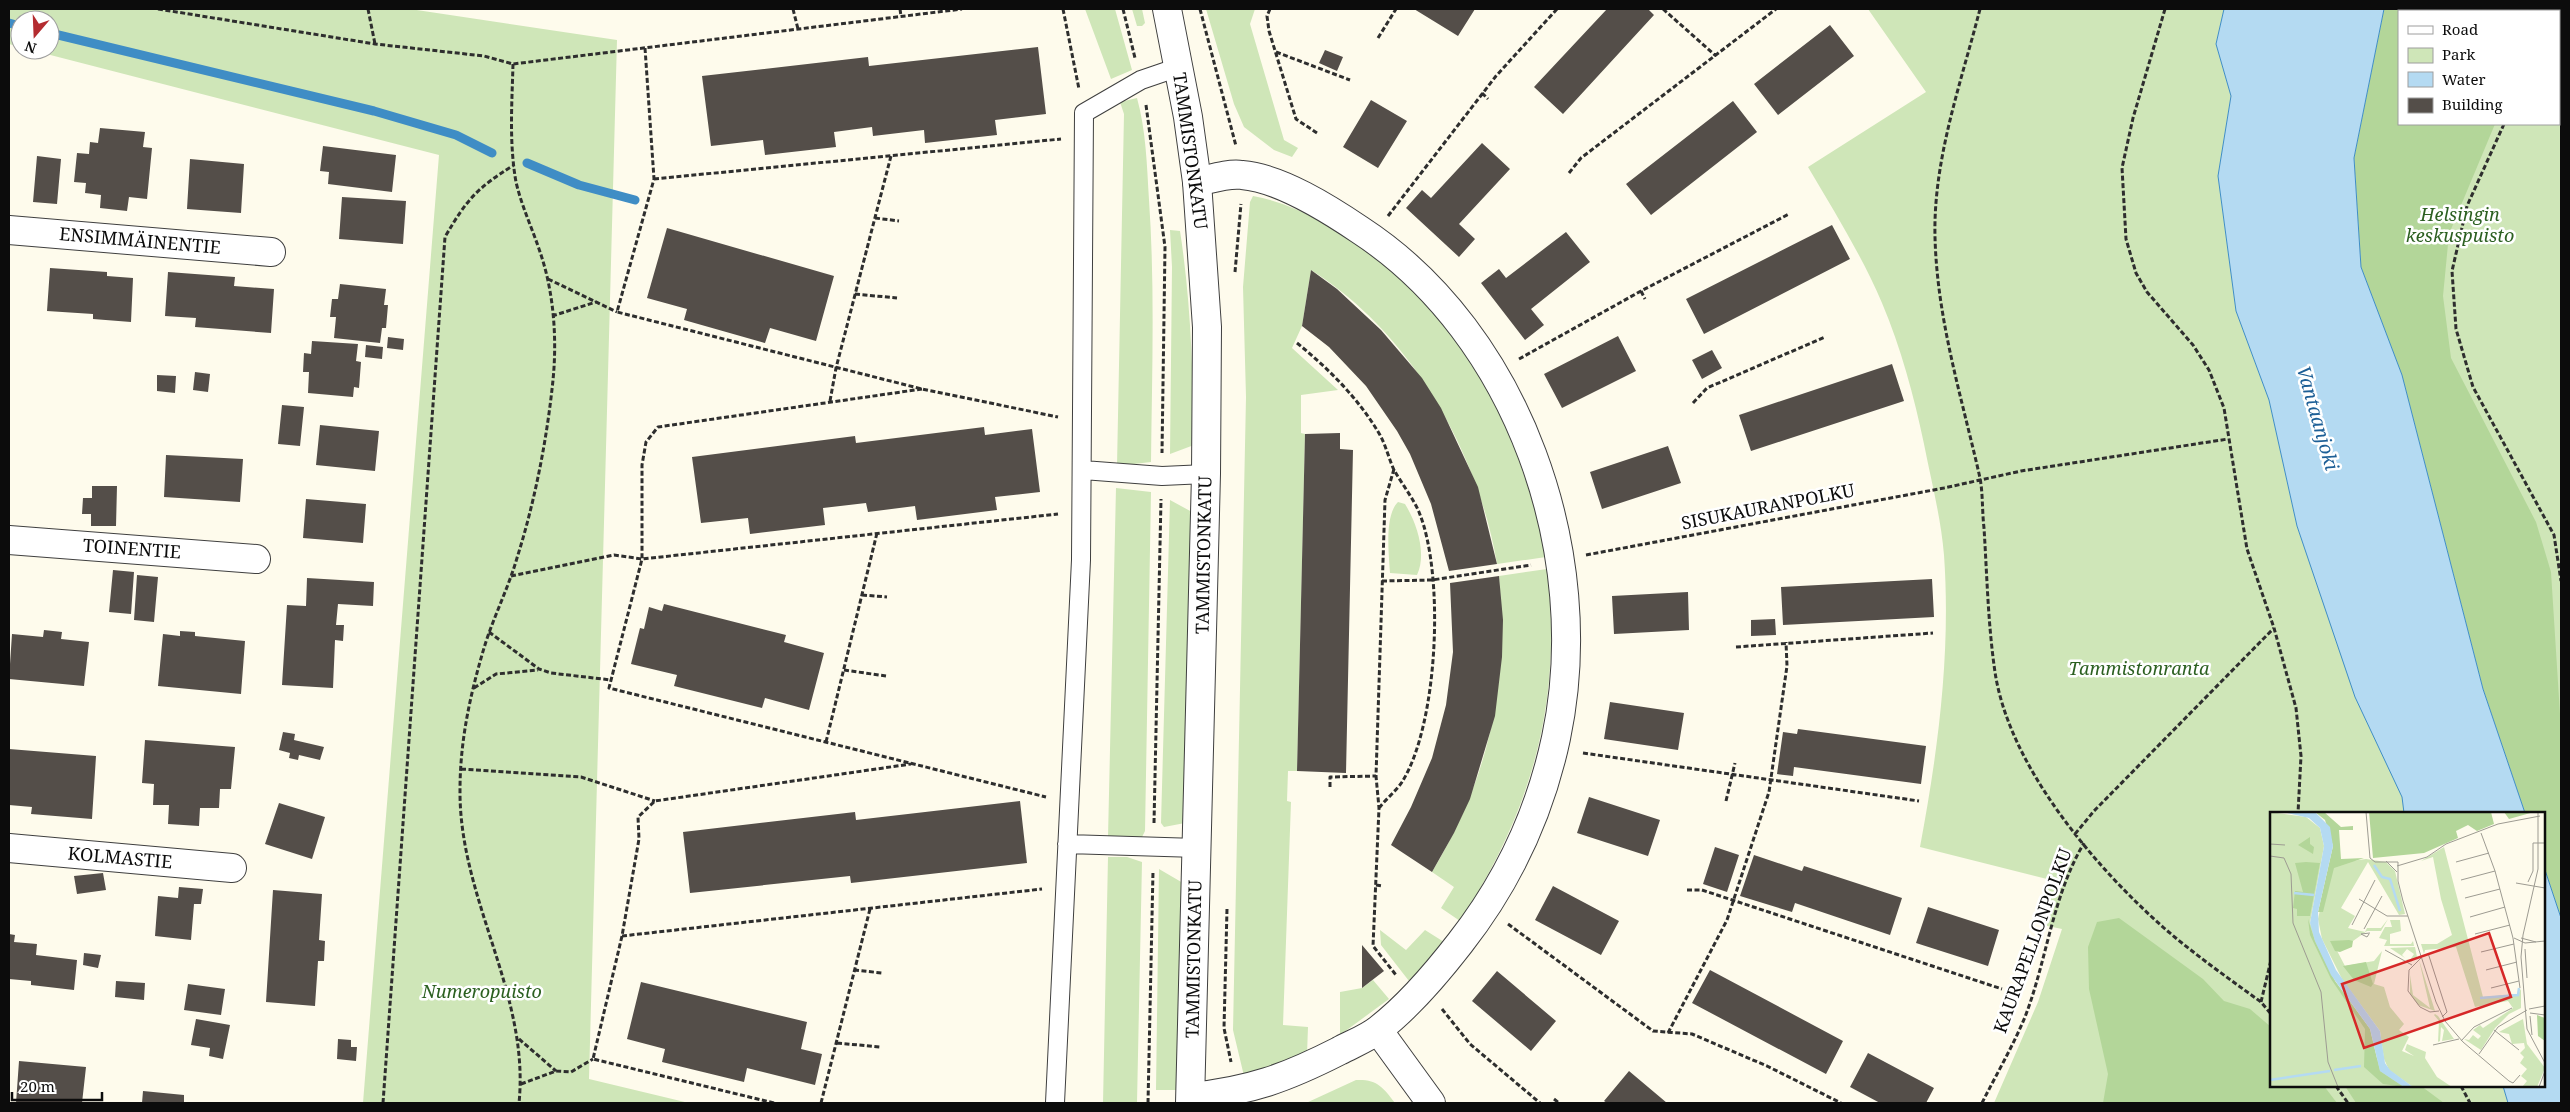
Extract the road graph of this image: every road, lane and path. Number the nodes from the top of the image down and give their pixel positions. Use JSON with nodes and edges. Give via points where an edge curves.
{"nodes":[{"id":1,"x":158,"y":9,"type":"edge"},
{"id":2,"x":368,"y":9,"type":"edge"},
{"id":3,"x":794,"y":9,"type":"edge"},
{"id":4,"x":900,"y":9,"type":"edge"},
{"id":5,"x":962,"y":9,"type":"edge"},
{"id":6,"x":1063,"y":9,"type":"edge"},
{"id":7,"x":1123,"y":9,"type":"edge"},
{"id":8,"x":1167,"y":9,"type":"edge"},
{"id":9,"x":1270,"y":9,"type":"edge"},
{"id":10,"x":1396,"y":9,"type":"edge"},
{"id":11,"x":1558,"y":9,"type":"edge"},
{"id":12,"x":1664,"y":9,"type":"edge"},
{"id":13,"x":1776,"y":9,"type":"edge"},
{"id":14,"x":1980,"y":9,"type":"edge"},
{"id":15,"x":2165,"y":9,"type":"edge"},
{"id":16,"x":901,"y":16,"type":"junction"},
{"id":17,"x":798,"y":29,"type":"junction"},
{"id":18,"x":1378,"y":38,"type":"dead end"},
{"id":19,"x":375,"y":44,"type":"junction"},
{"id":20,"x":644,"y":48,"type":"junction"},
{"id":21,"x":1275,"y":52,"type":"junction"},
{"id":22,"x":1716,"y":56,"type":"junction"},
{"id":23,"x":513,"y":64,"type":"junction"},
{"id":24,"x":1179,"y":67,"type":"junction"},
{"id":25,"x":1141,"y":80,"type":"junction"},
{"id":26,"x":1350,"y":80,"type":"dead end"},
{"id":27,"x":1482,"y":93,"type":"junction"},
{"id":28,"x":1488,"y":99,"type":"dead end"},
{"id":29,"x":1084,"y":113,"type":"junction"},
{"id":30,"x":2504,"y":125,"type":"edge"},
{"id":31,"x":1317,"y":133,"type":"dead end"},
{"id":32,"x":1084,"y":137,"type":"junction"},
{"id":33,"x":891,"y":156,"type":"junction"},
{"id":34,"x":514,"y":165,"type":"junction"},
{"id":35,"x":1569,"y":173,"type":"dead end"},
{"id":36,"x":654,"y":179,"type":"junction"},
{"id":37,"x":1197,"y":182,"type":"junction"},
{"id":38,"x":1789,"y":214,"type":"dead end"},
{"id":39,"x":875,"y":218,"type":"junction"},
{"id":40,"x":1385,"y":220,"type":"dead end"},
{"id":41,"x":899,"y":221,"type":"dead end"},
{"id":42,"x":9,"y":230,"type":"edge"},
{"id":43,"x":271,"y":252,"type":"dead end"},
{"id":44,"x":548,"y":279,"type":"junction"},
{"id":45,"x":1641,"y":292,"type":"junction"},
{"id":46,"x":855,"y":294,"type":"junction"},
{"id":47,"x":897,"y":298,"type":"dead end"},
{"id":48,"x":1645,"y":299,"type":"dead end"},
{"id":49,"x":596,"y":302,"type":"junction"},
{"id":50,"x":617,"y":312,"type":"junction"},
{"id":51,"x":552,"y":316,"type":"junction"},
{"id":52,"x":1825,"y":337,"type":"dead end"},
{"id":53,"x":1297,"y":343,"type":"dead end"},
{"id":54,"x":1514,"y":362,"type":"dead end"},
{"id":55,"x":836,"y":368,"type":"junction"},
{"id":56,"x":922,"y":389,"type":"junction"},
{"id":57,"x":830,"y":401,"type":"junction"},
{"id":58,"x":1693,"y":404,"type":"dead end"},
{"id":59,"x":1083,"y":422,"type":"junction"},
{"id":60,"x":2228,"y":439,"type":"junction"},
{"id":61,"x":1083,"y":470,"type":"junction"},
{"id":62,"x":1394,"y":470,"type":"junction"},
{"id":63,"x":1206,"y":474,"type":"junction"},
{"id":64,"x":1162,"y":476,"type":"junction"},
{"id":65,"x":1980,"y":480,"type":"junction"},
{"id":66,"x":1082,"y":512,"type":"junction"},
{"id":67,"x":877,"y":533,"type":"junction"},
{"id":68,"x":9,"y":540,"type":"edge"},
{"id":69,"x":642,"y":558,"type":"junction"},
{"id":70,"x":256,"y":559,"type":"dead end"},
{"id":71,"x":1560,"y":560,"type":"junction"},
{"id":72,"x":510,"y":576,"type":"junction"},
{"id":73,"x":1432,"y":580,"type":"junction"},
{"id":74,"x":1382,"y":581,"type":"junction"},
{"id":75,"x":2561,"y":581,"type":"edge"},
{"id":76,"x":862,"y":595,"type":"junction"},
{"id":77,"x":887,"y":597,"type":"dead end"},
{"id":78,"x":2274,"y":628,"type":"junction"},
{"id":79,"x":489,"y":632,"type":"junction"},
{"id":80,"x":1933,"y":633,"type":"dead end"},
{"id":81,"x":1786,"y":642,"type":"junction"},
{"id":82,"x":1736,"y":647,"type":"dead end"},
{"id":83,"x":539,"y":670,"type":"junction"},
{"id":84,"x":844,"y":670,"type":"junction"},
{"id":85,"x":886,"y":676,"type":"dead end"},
{"id":86,"x":611,"y":680,"type":"junction"},
{"id":87,"x":474,"y":688,"type":"junction"},
{"id":88,"x":826,"y":742,"type":"junction"},
{"id":89,"x":1574,"y":752,"type":"dead end"},
{"id":90,"x":1734,"y":762,"type":"dead end"},
{"id":91,"x":914,"y":764,"type":"junction"},
{"id":92,"x":461,"y":769,"type":"junction"},
{"id":93,"x":1733,"y":774,"type":"junction"},
{"id":94,"x":1376,"y":776,"type":"junction"},
{"id":95,"x":1772,"y":780,"type":"junction"},
{"id":96,"x":1330,"y":787,"type":"dead end"},
{"id":97,"x":1919,"y":800,"type":"dead end"},
{"id":98,"x":655,"y":801,"type":"junction"},
{"id":99,"x":1726,"y":801,"type":"dead end"},
{"id":100,"x":1068,"y":803,"type":"junction"},
{"id":101,"x":1379,"y":808,"type":"junction"},
{"id":102,"x":2298,"y":812,"type":"edge"},
{"id":103,"x":2075,"y":834,"type":"junction"},
{"id":104,"x":2084,"y":843,"type":"junction"},
{"id":105,"x":1067,"y":844,"type":"junction"},
{"id":106,"x":1154,"y":846,"type":"junction"},
{"id":107,"x":9,"y":848,"type":"edge"},
{"id":108,"x":1197,"y":848,"type":"junction"},
{"id":109,"x":232,"y":868,"type":"dead end"},
{"id":110,"x":1376,"y":885,"type":"junction"},
{"id":111,"x":1382,"y":886,"type":"dead end"},
{"id":112,"x":1065,"y":887,"type":"junction"},
{"id":113,"x":1687,"y":890,"type":"dead end"},
{"id":114,"x":1734,"y":900,"type":"junction"},
{"id":115,"x":870,"y":908,"type":"junction"},
{"id":116,"x":1503,"y":920,"type":"dead end"},
{"id":117,"x":622,"y":936,"type":"junction"},
{"id":118,"x":2270,"y":964,"type":"edge"},
{"id":119,"x":854,"y":970,"type":"junction"},
{"id":120,"x":882,"y":973,"type":"dead end"},
{"id":121,"x":2002,"y":989,"type":"dead end"},
{"id":122,"x":1417,"y":993,"type":"junction"},
{"id":123,"x":2261,"y":1002,"type":"junction"},
{"id":124,"x":2270,"y":1013,"type":"edge"},
{"id":125,"x":1378,"y":1030,"type":"junction"},
{"id":126,"x":1668,"y":1033,"type":"junction"},
{"id":127,"x":518,"y":1038,"type":"junction"},
{"id":128,"x":836,"y":1043,"type":"junction"},
{"id":129,"x":880,"y":1048,"type":"dead end"},
{"id":130,"x":594,"y":1059,"type":"junction"},
{"id":131,"x":556,"y":1071,"type":"junction"},
{"id":132,"x":521,"y":1084,"type":"junction"},
{"id":133,"x":2337,"y":1087,"type":"edge"},
{"id":134,"x":2462,"y":1087,"type":"edge"},
{"id":135,"x":1191,"y":1100,"type":"edge"},
{"id":136,"x":1554,"y":1100,"type":"dead end"},
{"id":137,"x":382,"y":1103,"type":"edge"},
{"id":138,"x":519,"y":1103,"type":"edge"},
{"id":139,"x":774,"y":1103,"type":"edge"},
{"id":140,"x":822,"y":1103,"type":"edge"},
{"id":141,"x":1055,"y":1103,"type":"edge"},
{"id":142,"x":1148,"y":1103,"type":"edge"},
{"id":143,"x":1431,"y":1103,"type":"edge"},
{"id":144,"x":1540,"y":1103,"type":"edge"},
{"id":145,"x":1559,"y":1103,"type":"edge"},
{"id":146,"x":1841,"y":1103,"type":"edge"},
{"id":147,"x":1982,"y":1103,"type":"edge"},
{"id":148,"x":2348,"y":1103,"type":"edge"},
{"id":149,"x":2470,"y":1103,"type":"edge"}],
"edges":[{"from":1,"to":19,"type":"path"},
{"from":2,"to":19,"type":"path"},
{"from":3,"to":17,"type":"path"},
{"from":4,"to":16,"type":"path"},
{"from":5,"to":16,"type":"path"},
{"from":6,"to":29,"type":"path"},
{"from":7,"to":25,"type":"path"},
{"from":8,"to":24,"type":"street","name":"TAMMISTONKATU"},
{"from":9,"to":21,"type":"path","via":[[1267,16]]},
{"from":10,"to":18,"type":"path"},
{"from":11,"to":27,"type":"path"},
{"from":12,"to":22,"type":"path"},
{"from":13,"to":22,"type":"path"},
{"from":14,"to":65,"type":"path","via":[[1944,146],[1935,236],[1940,306]]},
{"from":15,"to":60,"type":"path","via":[[2122,168],[2126,239],[2136,273],[2147,292],[2193,344],[2209,370],[2224,408]]},
{"from":16,"to":17,"type":"path"},
{"from":17,"to":20,"type":"path"},
{"from":19,"to":23,"type":"path","via":[[484,56]]},
{"from":20,"to":23,"type":"path"},
{"from":20,"to":36,"type":"path"},
{"from":21,"to":26,"type":"path"},
{"from":21,"to":31,"type":"path","via":[[1296,119]]},
{"from":22,"to":35,"type":"path","via":[[1581,158]]},
{"from":23,"to":34,"type":"path"},
{"from":24,"to":25,"type":"lane"},
{"from":24,"to":37,"type":"street","name":"TAMMISTONKATU"},
{"from":25,"to":29,"type":"lane"},
{"from":25,"to":64,"type":"path","via":[[1165,247]]},
{"from":27,"to":28,"type":"path"},
{"from":27,"to":40,"type":"path"},
{"from":29,"to":32,"type":"lane"},
{"from":30,"to":75,"type":"path","via":[[2467,206],[2452,271],[2456,329],[2473,387],[2554,535]]},
{"from":32,"to":33,"type":"path"},
{"from":32,"to":59,"type":"lane"},
{"from":33,"to":36,"type":"path"},
{"from":33,"to":39,"type":"path"},
{"from":34,"to":44,"type":"path","via":[[517,184]]},
{"from":34,"to":137,"type":"path","via":[[487,182],[464,205],[445,237]]},
{"from":36,"to":50,"type":"path"},
{"from":37,"to":63,"type":"street","name":"TAMMISTONKATU","via":[[1207,327]]},
{"from":37,"to":71,"type":"street","via":[[1241,174],[1289,189],[1335,213],[1411,268],[1440,299],[1501,383],[1538,466]]},
{"from":38,"to":45,"type":"path"},
{"from":39,"to":41,"type":"path"},
{"from":39,"to":46,"type":"path"},
{"from":42,"to":43,"type":"street","name":"ENSIMMÄINENTIE"},
{"from":44,"to":49,"type":"path"},
{"from":44,"to":51,"type":"path"},
{"from":45,"to":48,"type":"path"},
{"from":45,"to":54,"type":"path"},
{"from":46,"to":47,"type":"path"},
{"from":46,"to":55,"type":"path"},
{"from":49,"to":50,"type":"path"},
{"from":49,"to":51,"type":"path"},
{"from":50,"to":55,"type":"path"},
{"from":51,"to":72,"type":"path","via":[[553,378],[539,470]]},
{"from":52,"to":58,"type":"path","via":[[1707,388]]},
{"from":53,"to":62,"type":"path","via":[[1322,363],[1355,398],[1381,436]]},
{"from":55,"to":56,"type":"path"},
{"from":55,"to":57,"type":"path"},
{"from":56,"to":57,"type":"path"},
{"from":56,"to":59,"type":"path"},
{"from":57,"to":69,"type":"path","via":[[658,427],[646,442],[642,465]]},
{"from":59,"to":61,"type":"lane"},
{"from":60,"to":65,"type":"path","name":"SISUKAURANPOLKU"},
{"from":60,"to":78,"type":"path","via":[[2247,549]]},
{"from":61,"to":64,"type":"lane"},
{"from":61,"to":66,"type":"lane"},
{"from":62,"to":73,"type":"path","via":[[1419,513]]},
{"from":62,"to":74,"type":"path","via":[[1385,500]]},
{"from":63,"to":64,"type":"lane"},
{"from":63,"to":108,"type":"street","name":"TAMMISTONKATU"},
{"from":64,"to":106,"type":"path"},
{"from":65,"to":71,"type":"path","name":"SISUKAURANPOLKU"},
{"from":65,"to":103,"type":"path","via":[[1995,673],[2006,716],[2025,760]]},
{"from":66,"to":67,"type":"path"},
{"from":66,"to":100,"type":"lane"},
{"from":67,"to":69,"type":"path"},
{"from":67,"to":76,"type":"path"},
{"from":68,"to":70,"type":"street","name":"TOINENTIE"},
{"from":69,"to":72,"type":"path","via":[[614,555]]},
{"from":69,"to":86,"type":"path"},
{"from":71,"to":73,"type":"path","name":"SISUKAURANPOLKU"},
{"from":71,"to":122,"type":"street","via":[[1564,618],[1563,698],[1542,789],[1525,837],[1494,894],[1478,920]]},
{"from":72,"to":79,"type":"path"},
{"from":73,"to":74,"type":"path","name":"SISUKAURANPOLKU"},
{"from":73,"to":101,"type":"path","via":[[1435,619],[1429,703],[1414,756],[1402,782]]},
{"from":74,"to":94,"type":"path"},
{"from":76,"to":77,"type":"path"},
{"from":76,"to":84,"type":"path"},
{"from":78,"to":102,"type":"path","via":[[2296,708],[2301,756]]},
{"from":78,"to":103,"type":"path"},
{"from":79,"to":83,"type":"path"},
{"from":79,"to":87,"type":"path"},
{"from":80,"to":81,"type":"path"},
{"from":81,"to":82,"type":"path"},
{"from":81,"to":95,"type":"path","via":[[1787,666]]},
{"from":83,"to":86,"type":"path"},
{"from":83,"to":87,"type":"path","via":[[496,674]]},
{"from":84,"to":85,"type":"path"},
{"from":84,"to":88,"type":"path"},
{"from":86,"to":88,"type":"path","via":[[609,688]]},
{"from":87,"to":92,"type":"path","via":[[463,730]]},
{"from":88,"to":91,"type":"path"},
{"from":89,"to":93,"type":"path"},
{"from":90,"to":93,"type":"path"},
{"from":91,"to":98,"type":"path"},
{"from":91,"to":100,"type":"path"},
{"from":92,"to":98,"type":"path","via":[[581,777]]},
{"from":92,"to":127,"type":"path","via":[[467,862],[508,994]]},
{"from":93,"to":95,"type":"path"},
{"from":93,"to":99,"type":"path"},
{"from":94,"to":96,"type":"path","via":[[1330,776]]},
{"from":94,"to":101,"type":"path"},
{"from":95,"to":97,"type":"path"},
{"from":95,"to":114,"type":"path"},
{"from":98,"to":117,"type":"path","via":[[638,817],[638,839]]},
{"from":100,"to":105,"type":"lane"},
{"from":101,"to":110,"type":"path"},
{"from":103,"to":104,"type":"path"},
{"from":104,"to":123,"type":"path","via":[[2131,898],[2166,930]]},
{"from":104,"to":147,"type":"path","name":"KAURAPELLONPOLKU","via":[[2073,862],[2054,914],[2024,1017]]},
{"from":105,"to":106,"type":"lane"},
{"from":105,"to":112,"type":"lane"},
{"from":106,"to":108,"type":"lane"},
{"from":106,"to":142,"type":"path"},
{"from":107,"to":109,"type":"street","name":"KOLMASTIE"},
{"from":108,"to":135,"type":"street","name":"TAMMISTONKATU"},
{"from":110,"to":111,"type":"path"},
{"from":110,"to":122,"type":"path","via":[[1373,946]]},
{"from":112,"to":115,"type":"path"},
{"from":112,"to":141,"type":"lane"},
{"from":113,"to":114,"type":"path","via":[[1702,890]]},
{"from":114,"to":121,"type":"path"},
{"from":114,"to":126,"type":"path","via":[[1727,920]]},
{"from":115,"to":117,"type":"path"},
{"from":115,"to":119,"type":"path"},
{"from":116,"to":126,"type":"path","via":[[1653,1031]]},
{"from":117,"to":130,"type":"path"},
{"from":118,"to":123,"type":"path"},
{"from":119,"to":120,"type":"path"},
{"from":119,"to":128,"type":"path"},
{"from":122,"to":125,"type":"street"},
{"from":122,"to":144,"type":"path","via":[[1437,1003],[1470,1044]]},
{"from":123,"to":124,"type":"path"},
{"from":125,"to":135,"type":"street","via":[[1293,1074],[1234,1092]]},
{"from":125,"to":143,"type":"street"},
{"from":126,"to":146,"type":"path","via":[[1692,1034]]},
{"from":127,"to":131,"type":"path"},
{"from":127,"to":132,"type":"path"},
{"from":128,"to":129,"type":"path"},
{"from":128,"to":140,"type":"path"},
{"from":130,"to":131,"type":"path","via":[[572,1072]]},
{"from":130,"to":139,"type":"path"},
{"from":131,"to":132,"type":"path"},
{"from":132,"to":138,"type":"path"},
{"from":133,"to":148,"type":"path"},
{"from":134,"to":149,"type":"path"},
{"from":136,"to":145,"type":"path"}]}
